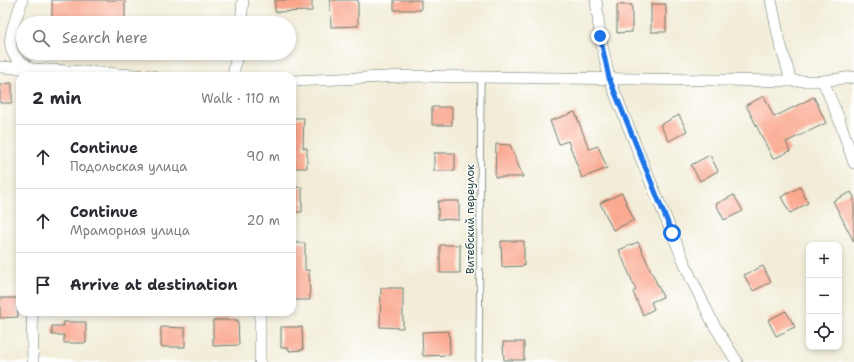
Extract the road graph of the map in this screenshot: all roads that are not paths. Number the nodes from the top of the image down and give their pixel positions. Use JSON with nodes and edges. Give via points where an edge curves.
{"nodes":[{"id":1,"x":22,"y":0,"type":"edge"},
{"id":2,"x":243,"y":0,"type":"edge"},
{"id":3,"x":596,"y":0,"type":"edge"},
{"id":4,"x":771,"y":0,"type":"edge"},
{"id":5,"x":16,"y":16,"type":"edge"},
{"id":6,"x":242,"y":16,"type":"edge"},
{"id":7,"x":16,"y":17,"type":"edge"},
{"id":8,"x":16,"y":57,"type":"edge"},
{"id":9,"x":19,"y":60,"type":"edge"},
{"id":10,"x":236,"y":60,"type":"edge"},
{"id":11,"x":0,"y":67,"type":"edge"},
{"id":12,"x":31,"y":72,"type":"edge"},
{"id":13,"x":234,"y":72,"type":"edge"},
{"id":14,"x":481,"y":77,"type":"junction"},
{"id":15,"x":854,"y":77,"type":"edge"},
{"id":16,"x":609,"y":78,"type":"junction"},
{"id":17,"x":824,"y":80,"type":"junction"},
{"id":18,"x":296,"y":81,"type":"edge"},
{"id":19,"x":791,"y":81,"type":"junction"},
{"id":20,"x":854,"y":163,"type":"edge"},
{"id":21,"x":32,"y":316,"type":"edge"},
{"id":22,"x":260,"y":316,"type":"edge"},
{"id":23,"x":734,"y":360,"type":"edge"},
{"id":24,"x":33,"y":362,"type":"edge"},
{"id":25,"x":260,"y":362,"type":"edge"},
{"id":26,"x":479,"y":362,"type":"edge"}],
"edges":[{"from":1,"to":5,"type":"street"},
{"from":2,"to":6,"type":"street"},
{"from":3,"to":16,"type":"street"},
{"from":4,"to":19,"type":"street"},
{"from":7,"to":8,"type":"street","via":[[11,45]]},
{"from":9,"to":12,"type":"street"},
{"from":10,"to":13,"type":"street"},
{"from":11,"to":12,"type":"street"},
{"from":14,"to":16,"type":"street"},
{"from":14,"to":18,"type":"street","via":[[408,76]]},
{"from":14,"to":26,"type":"lane","name":"Витебский переулок"},
{"from":15,"to":17,"type":"street"},
{"from":16,"to":19,"type":"street"},
{"from":16,"to":23,"type":"street","via":[[690,276]]},
{"from":17,"to":19,"type":"street"},
{"from":17,"to":20,"type":"street"},
{"from":21,"to":24,"type":"street"},
{"from":22,"to":25,"type":"street"}]}
